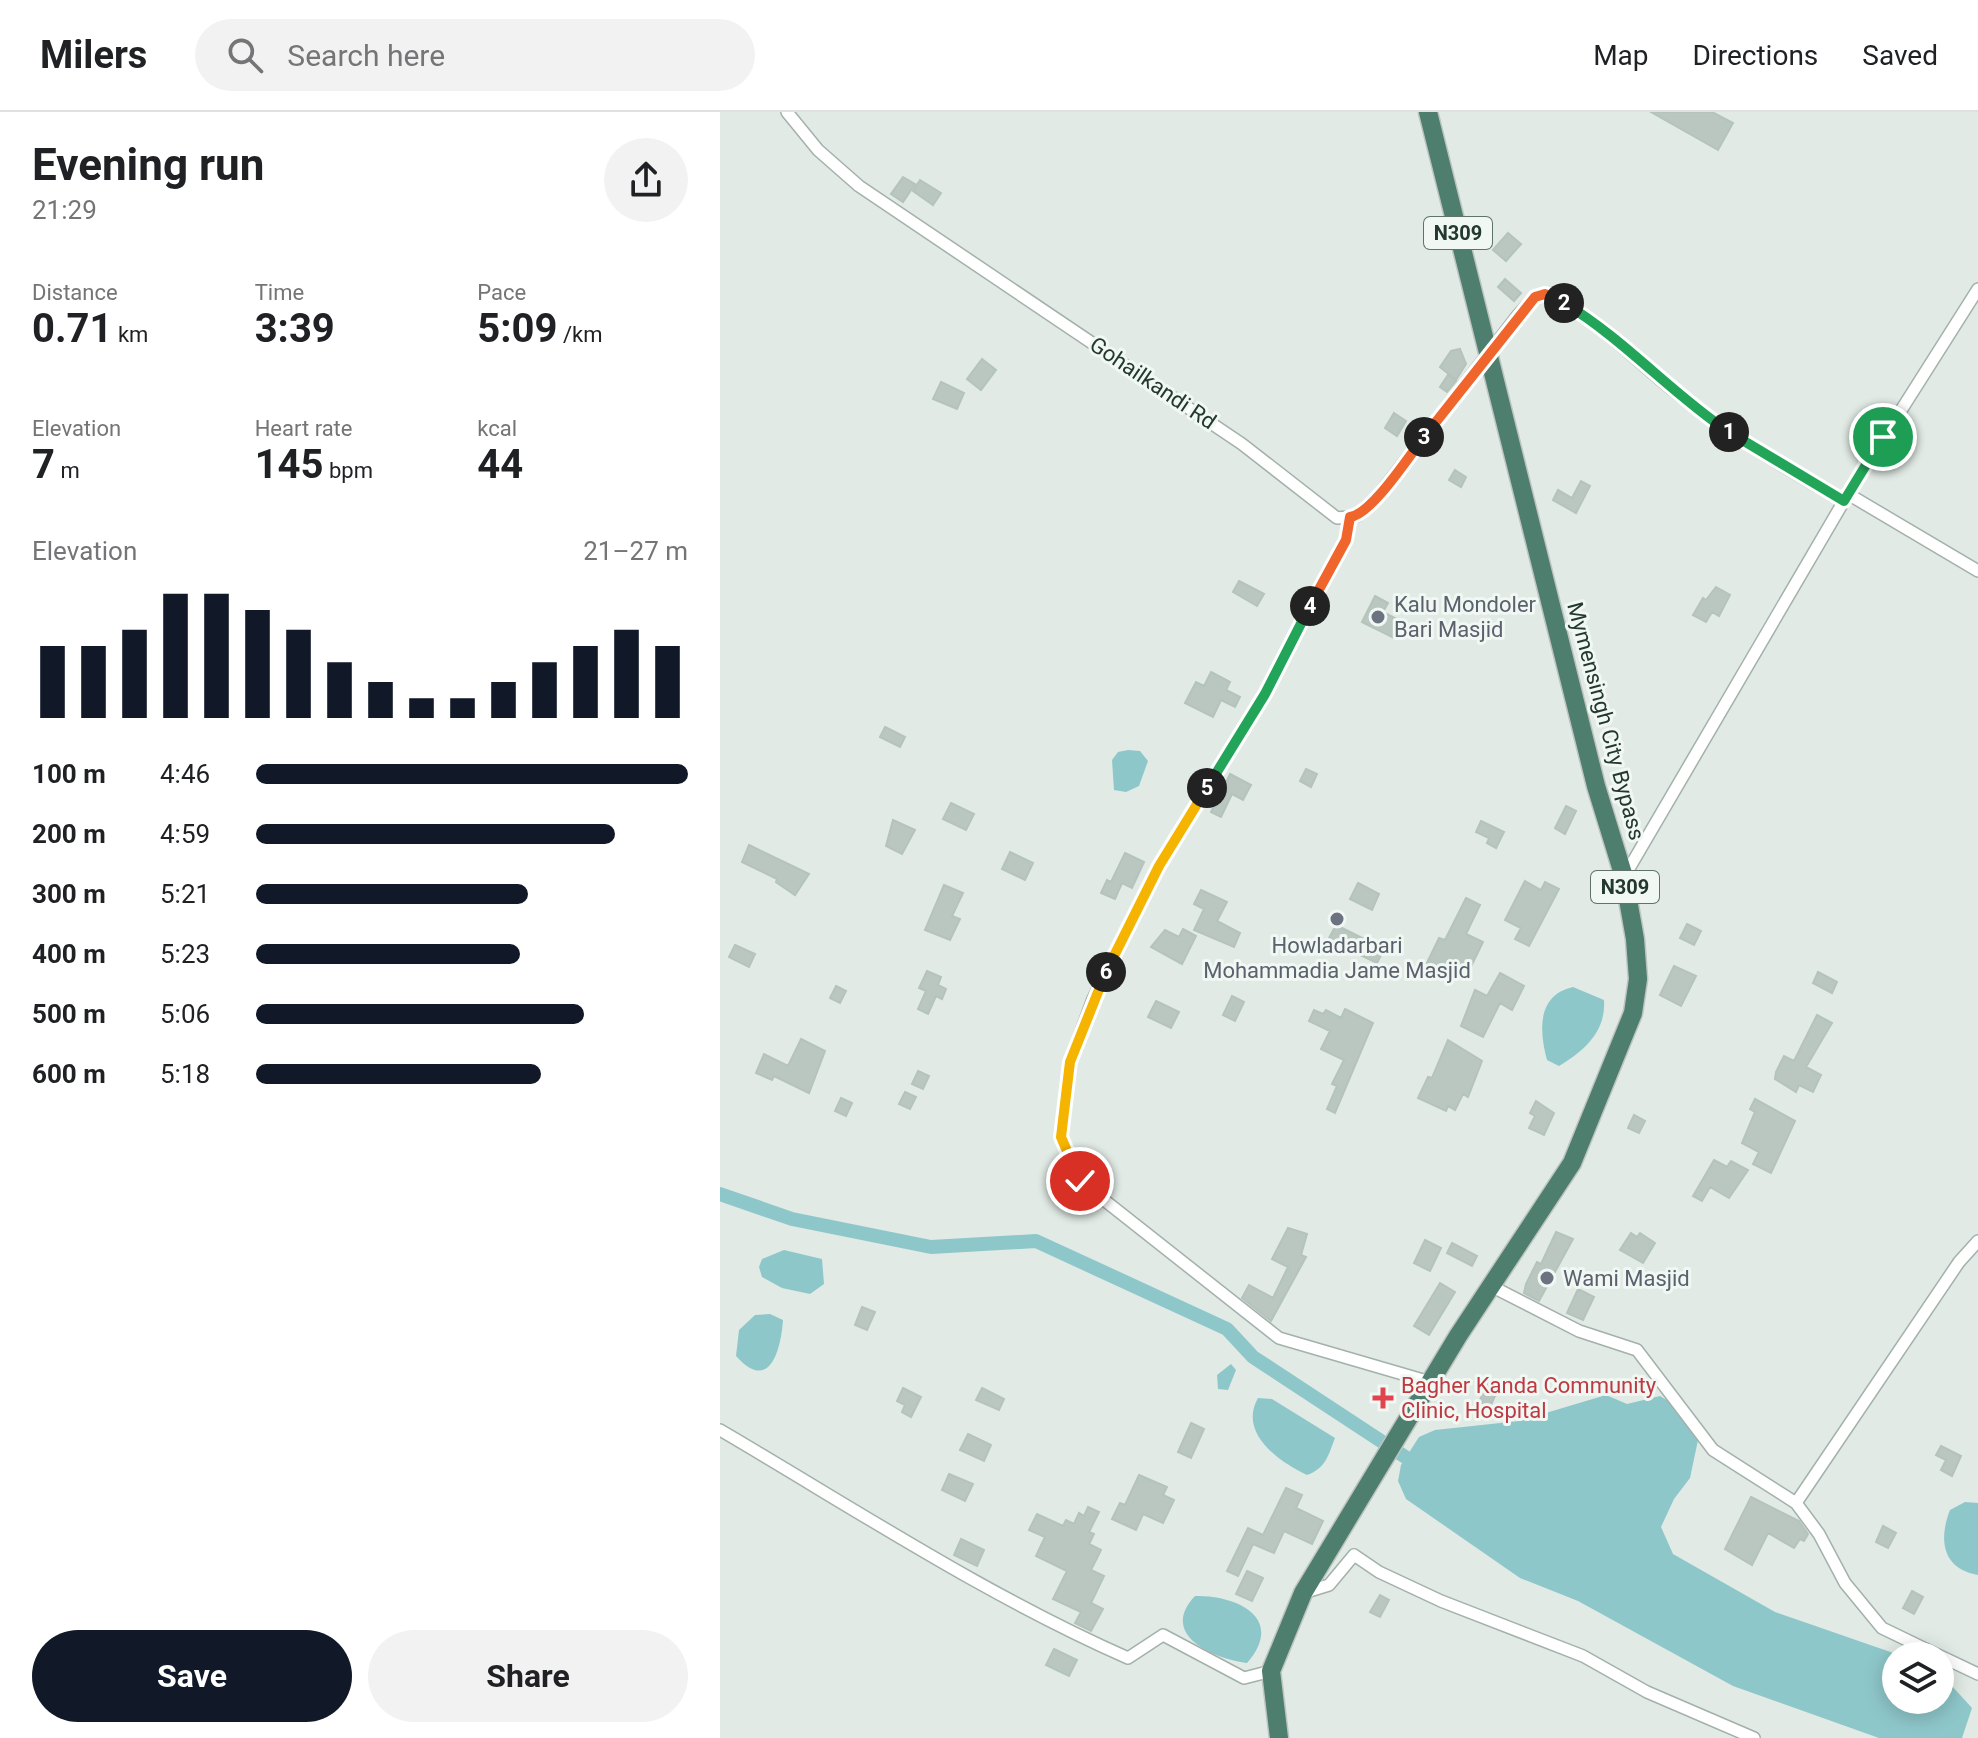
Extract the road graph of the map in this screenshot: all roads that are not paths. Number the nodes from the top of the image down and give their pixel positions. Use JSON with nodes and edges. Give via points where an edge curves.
{"nodes":[{"id":1,"x":787,"y":112,"type":"edge"},
{"id":2,"x":1428,"y":112,"type":"edge"},
{"id":3,"x":1978,"y":289,"type":"edge"},
{"id":4,"x":1488,"y":354,"type":"junction"},
{"id":5,"x":1846,"y":498,"type":"junction"},
{"id":6,"x":1350,"y":517,"type":"junction"},
{"id":7,"x":1978,"y":571,"type":"edge"},
{"id":8,"x":1624,"y":877,"type":"junction"},
{"id":9,"x":1978,"y":1241,"type":"edge"},
{"id":10,"x":1491,"y":1286,"type":"junction"},
{"id":11,"x":1430,"y":1382,"type":"junction"},
{"id":12,"x":720,"y":1430,"type":"edge"},
{"id":13,"x":1796,"y":1503,"type":"junction"},
{"id":14,"x":1303,"y":1593,"type":"junction"},
{"id":15,"x":1911,"y":1642,"type":"edge"},
{"id":16,"x":1954,"y":1663,"type":"edge"},
{"id":17,"x":1271,"y":1671,"type":"junction"},
{"id":18,"x":1978,"y":1674,"type":"edge"},
{"id":19,"x":1279,"y":1738,"type":"edge"},
{"id":20,"x":1754,"y":1738,"type":"edge"}],
"edges":[{"from":1,"to":6,"type":"street","name":"Gohailkandi Rd","via":[[818,150],[859,186],[1242,444],[1337,518]]},
{"from":2,"to":4,"type":"highway","name":"Mymensingh City Bypass","number":"N309"},
{"from":3,"to":5,"type":"street"},
{"from":4,"to":5,"type":"street","via":[[1535,297],[1545,294],[1606,332],[1707,417]]},
{"from":4,"to":6,"type":"street","via":[[1378,496]]},
{"from":4,"to":8,"type":"highway","name":"Mymensingh City Bypass","number":"N309","via":[[1596,786]]},
{"from":5,"to":7,"type":"street"},
{"from":5,"to":8,"type":"street"},
{"from":6,"to":11,"type":"street","via":[[1346,540],[1265,694],[1159,866],[1093,999],[1070,1062],[1061,1137],[1080,1181],[1279,1338]]},
{"from":8,"to":10,"type":"highway","name":"Mymensingh City Bypass","number":"N309","via":[[1638,979],[1633,1013],[1572,1163]]},
{"from":9,"to":13,"type":"street"},
{"from":10,"to":11,"type":"highway","name":"Mymensingh City Bypass","number":"N309"},
{"from":10,"to":13,"type":"street","via":[[1579,1331],[1637,1350],[1713,1450]]},
{"from":11,"to":14,"type":"highway","name":"Mymensingh City Bypass"},
{"from":12,"to":17,"type":"street","via":[[952,1570],[1128,1658],[1163,1635],[1244,1678]]},
{"from":13,"to":15,"type":"street","via":[[1845,1583],[1882,1628]]},
{"from":14,"to":17,"type":"highway","name":"Mymensingh City Bypass"},
{"from":14,"to":20,"type":"street","via":[[1329,1585],[1354,1555],[1441,1601],[1583,1656],[1647,1692]]},
{"from":16,"to":18,"type":"street"},
{"from":17,"to":19,"type":"highway","name":"Mymensingh City Bypass"}]}
